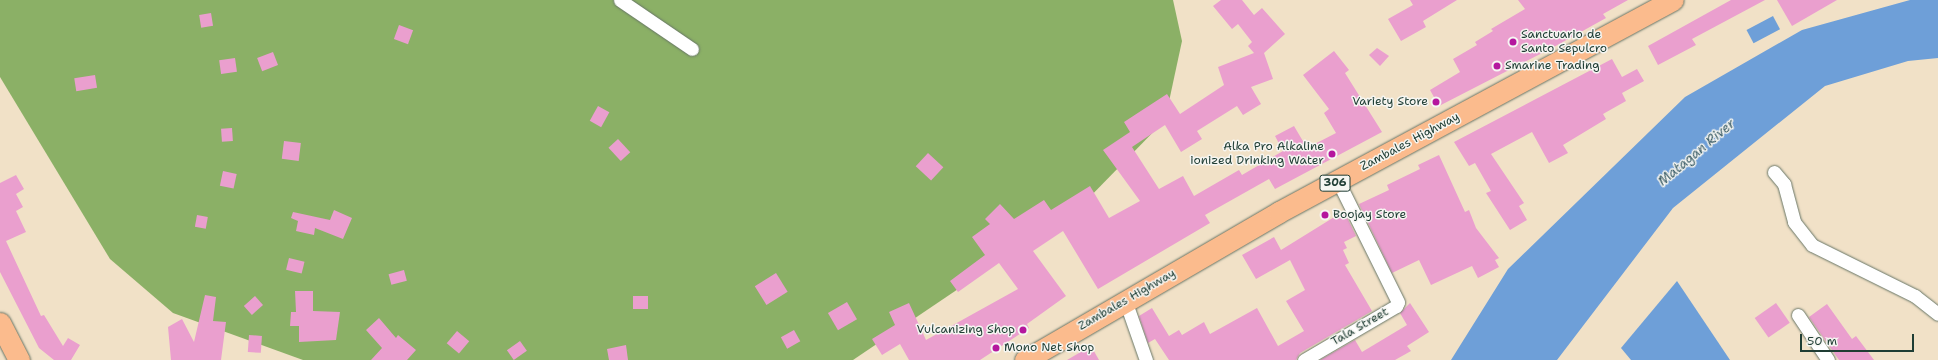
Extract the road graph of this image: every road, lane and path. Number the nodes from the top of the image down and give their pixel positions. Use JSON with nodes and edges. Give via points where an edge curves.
{"nodes":[{"id":1,"x":620,"y":0,"type":"edge"},
{"id":2,"x":1673,"y":0,"type":"edge"},
{"id":3,"x":692,"y":49,"type":"dead end"},
{"id":4,"x":1774,"y":172,"type":"dead end"},
{"id":5,"x":1338,"y":181,"type":"junction"},
{"id":6,"x":1125,"y":300,"type":"junction"},
{"id":7,"x":1938,"y":314,"type":"edge"},
{"id":8,"x":1798,"y":315,"type":"dead end"},
{"id":9,"x":0,"y":323,"type":"edge"},
{"id":10,"x":10,"y":350,"type":"edge"},
{"id":11,"x":1025,"y":360,"type":"edge"},
{"id":12,"x":1146,"y":360,"type":"edge"},
{"id":13,"x":1304,"y":360,"type":"edge"},
{"id":14,"x":1828,"y":360,"type":"edge"}],
"edges":[{"from":1,"to":3,"type":"street"},
{"from":2,"to":5,"type":"main road","name":"Zambales Highway","number":"306"},
{"from":4,"to":7,"type":"street","via":[[1784,184],[1794,222],[1812,246],[1915,296]]},
{"from":5,"to":6,"type":"main road","name":"Zambales Highway","number":"306"},
{"from":5,"to":13,"type":"street","name":"Tala Street","via":[[1398,298],[1396,306]]},
{"from":6,"to":11,"type":"main road","name":"Zambales Highway","number":"306"},
{"from":6,"to":12,"type":"street"},
{"from":8,"to":14,"type":"street"},
{"from":9,"to":10,"type":"main road"}]}
